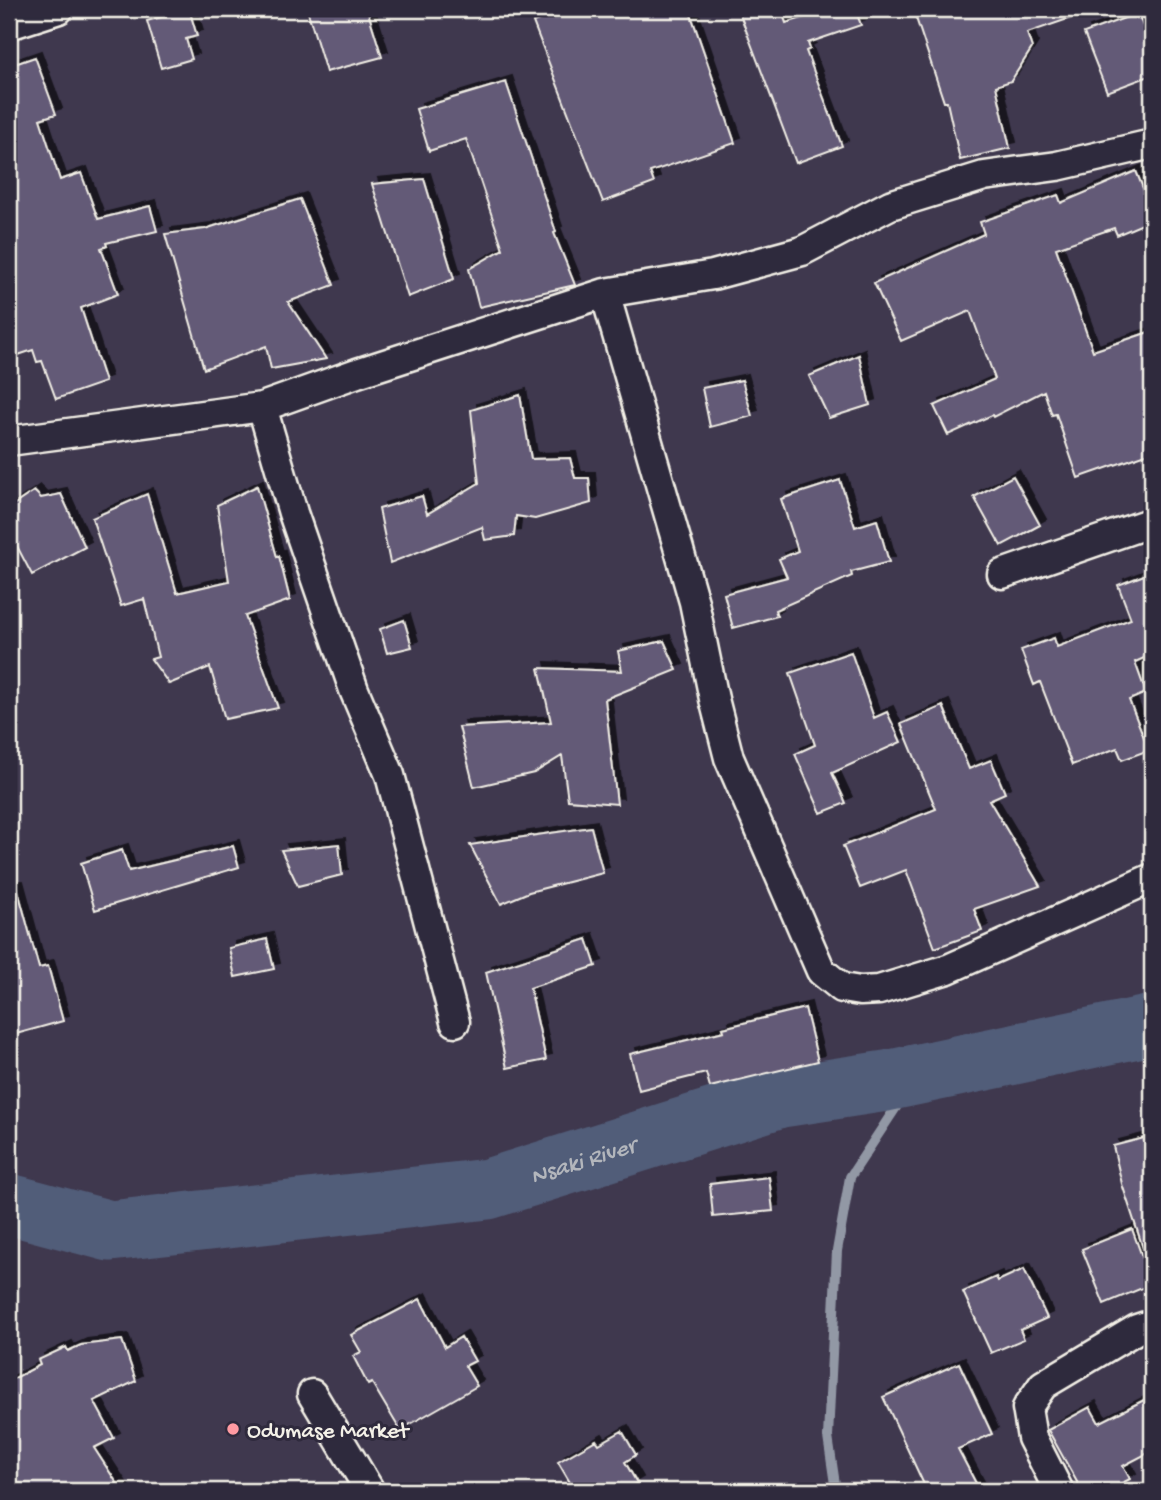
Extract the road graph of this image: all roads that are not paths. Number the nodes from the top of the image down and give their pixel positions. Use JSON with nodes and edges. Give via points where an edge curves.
{"nodes":[{"id":1,"x":59,"y":9,"type":"edge"},
{"id":2,"x":9,"y":25,"type":"edge"},
{"id":3,"x":1152,"y":144,"type":"edge"},
{"id":4,"x":605,"y":293,"type":"junction"},
{"id":5,"x":262,"y":407,"type":"junction"},
{"id":6,"x":9,"y":441,"type":"edge"},
{"id":7,"x":1152,"y":522,"type":"edge"},
{"id":8,"x":1002,"y":574,"type":"dead end"},
{"id":9,"x":1152,"y":878,"type":"edge"},
{"id":10,"x":455,"y":1022,"type":"dead end"},
{"id":11,"x":1152,"y":1324,"type":"edge"},
{"id":12,"x":312,"y":1394,"type":"dead end"},
{"id":13,"x":370,"y":1491,"type":"edge"},
{"id":14,"x":1059,"y":1491,"type":"edge"}],
"edges":[{"from":1,"to":2,"type":"street"},
{"from":3,"to":4,"type":"street","via":[[1057,166],[984,176],[890,205],[802,251],[713,275]]},
{"from":4,"to":5,"type":"street"},
{"from":4,"to":9,"type":"street","via":[[694,602],[729,758],[821,971],[842,988],[879,990],[948,969]]},
{"from":5,"to":6,"type":"street"},
{"from":5,"to":10,"type":"street","via":[[354,690],[390,775]]},
{"from":7,"to":8,"type":"street"},
{"from":11,"to":14,"type":"street","via":[[1043,1385],[1027,1408],[1032,1438]]},
{"from":12,"to":13,"type":"street"}]}
